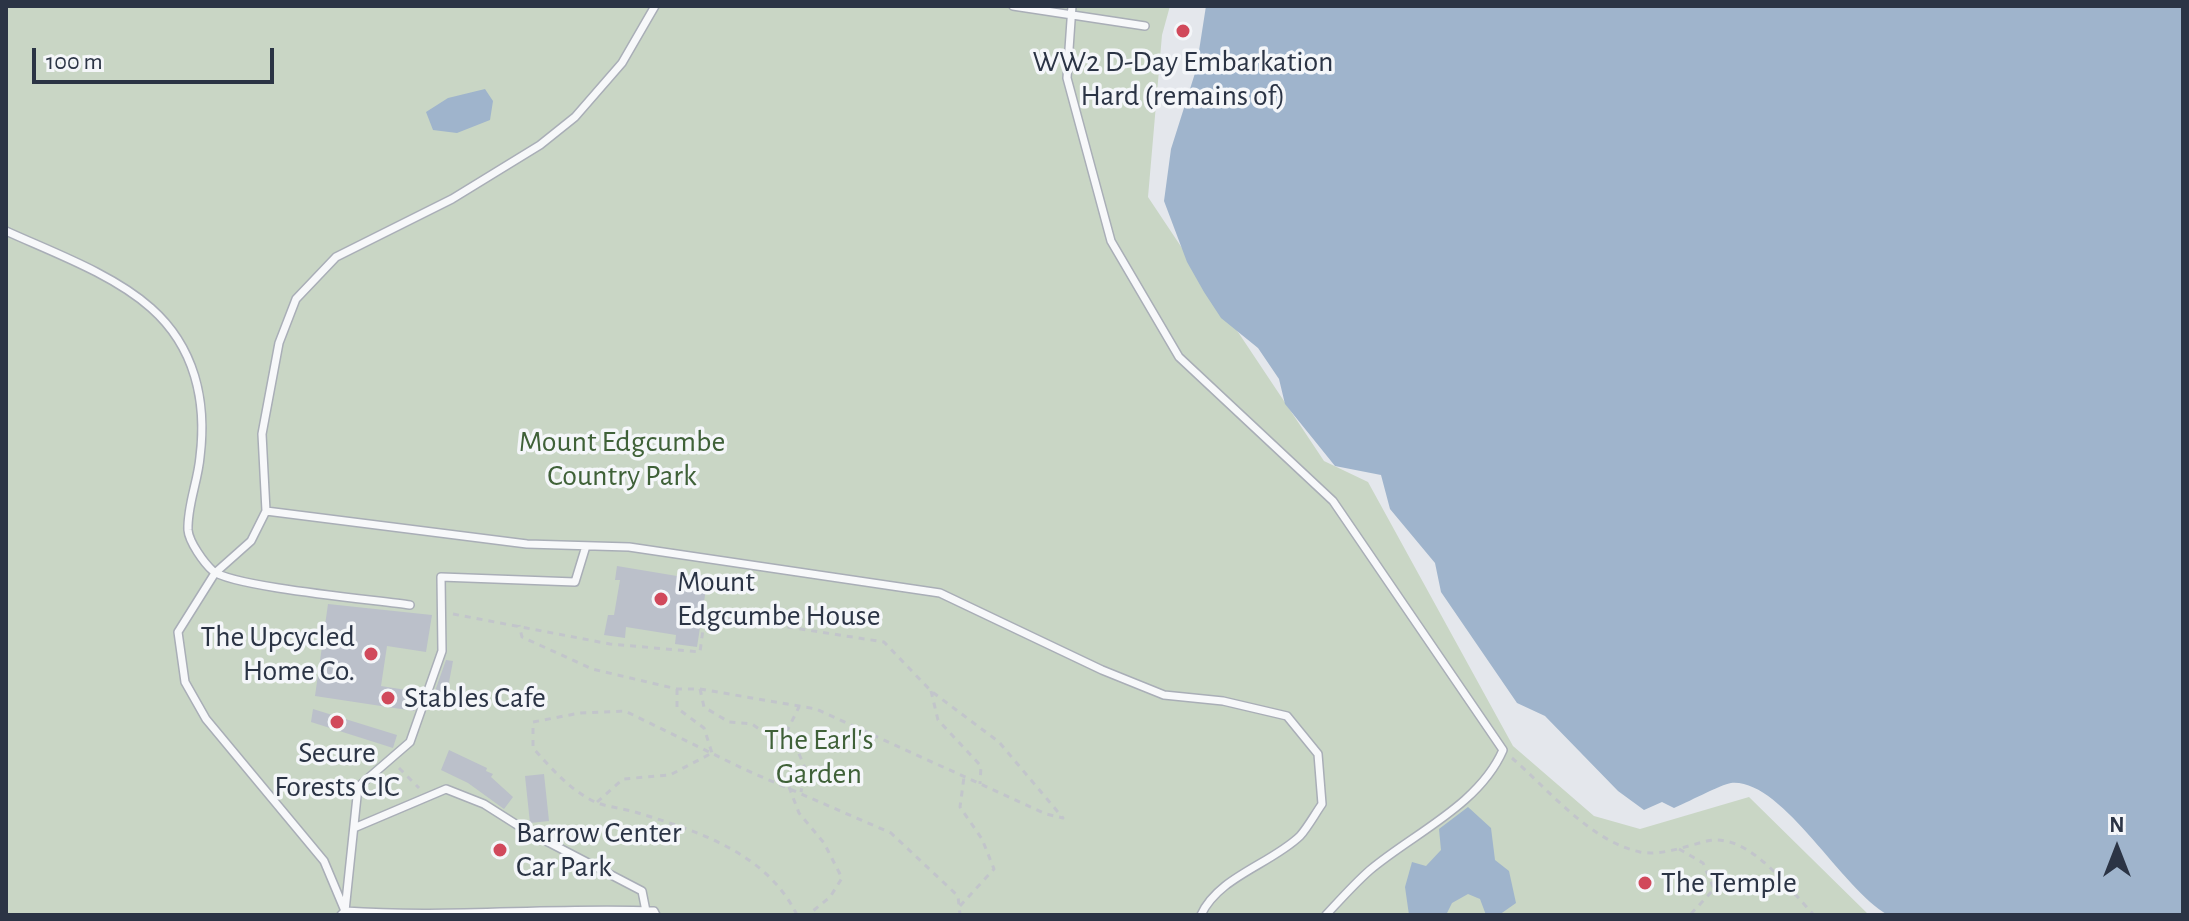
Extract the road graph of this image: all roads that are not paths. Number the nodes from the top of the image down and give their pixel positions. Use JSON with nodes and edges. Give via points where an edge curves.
{"nodes":[{"id":1,"x":655,"y":6,"type":"edge"},
{"id":2,"x":1013,"y":6,"type":"edge"},
{"id":3,"x":1070,"y":10,"type":"edge"},
{"id":4,"x":1145,"y":26,"type":"dead end"},
{"id":5,"x":6,"y":231,"type":"edge"},
{"id":6,"x":266,"y":511,"type":"junction"},
{"id":7,"x":586,"y":546,"type":"junction"},
{"id":8,"x":215,"y":573,"type":"junction"},
{"id":9,"x":410,"y":605,"type":"dead end"},
{"id":10,"x":354,"y":828,"type":"junction"},
{"id":11,"x":343,"y":913,"type":"edge"},
{"id":12,"x":654,"y":913,"type":"edge"},
{"id":13,"x":1201,"y":915,"type":"edge"},
{"id":14,"x":1326,"y":915,"type":"edge"}],
"edges":[{"from":1,"to":6,"type":"lane","via":[[622,63],[575,117],[452,199],[336,257],[296,299],[279,343],[262,434]]},
{"from":2,"to":3,"type":"lane"},
{"from":3,"to":4,"type":"lane"},
{"from":3,"to":14,"type":"lane","via":[[1067,78],[1111,241],[1179,357],[1333,501],[1503,750],[1493,773],[1426,831],[1370,870]]},
{"from":5,"to":8,"type":"lane","via":[[90,270],[150,307],[182,344],[200,387],[201,455],[188,532]]},
{"from":6,"to":7,"type":"lane","via":[[527,544]]},
{"from":6,"to":8,"type":"lane","via":[[251,541]]},
{"from":7,"to":10,"type":"lane","via":[[575,582],[441,577],[442,651],[410,742],[358,787]]},
{"from":7,"to":13,"type":"lane","via":[[736,561],[940,593],[1164,695],[1223,701],[1287,716],[1318,754],[1322,804],[1300,836],[1242,875]]},
{"from":8,"to":9,"type":"lane","via":[[261,585]]},
{"from":8,"to":11,"type":"lane","via":[[178,632],[185,682],[206,719],[324,861]]},
{"from":10,"to":11,"type":"lane"},
{"from":10,"to":12,"type":"lane","via":[[446,789],[484,804],[642,891]]},
{"from":11,"to":12,"type":"lane"}]}
